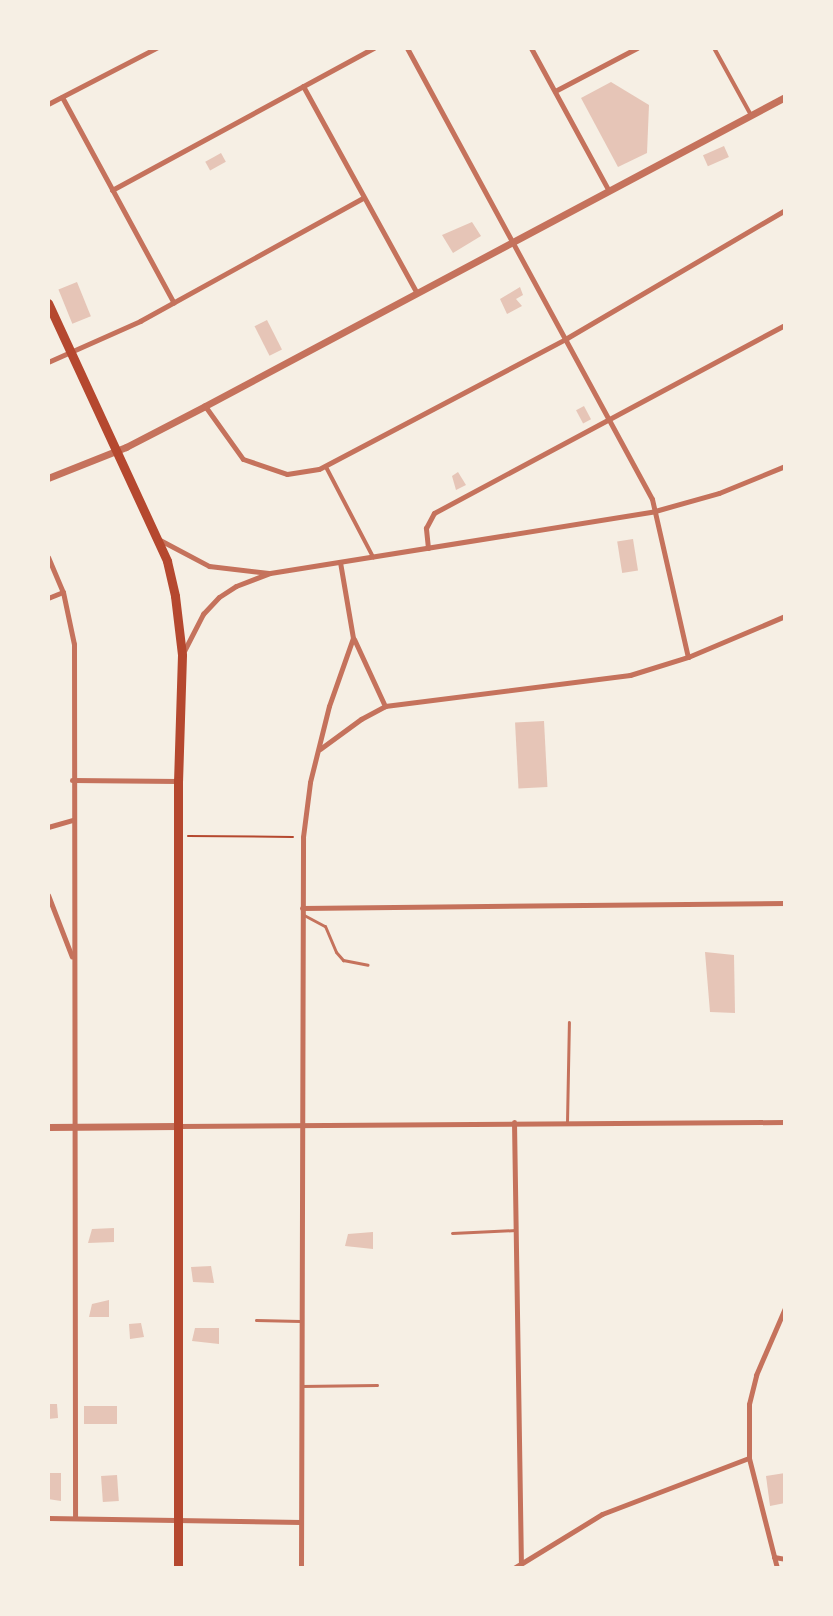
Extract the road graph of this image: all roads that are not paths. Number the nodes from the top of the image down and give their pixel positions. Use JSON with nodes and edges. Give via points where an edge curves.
{"nodes":[{"id":1,"x":156,"y":48,"type":"edge"},
{"id":2,"x":374,"y":48,"type":"edge"},
{"id":3,"x":407,"y":48,"type":"edge"},
{"id":4,"x":531,"y":48,"type":"edge"},
{"id":5,"x":637,"y":48,"type":"edge"},
{"id":6,"x":714,"y":48,"type":"edge"},
{"id":7,"x":303,"y":86,"type":"junction"},
{"id":8,"x":555,"y":91,"type":"junction"},
{"id":9,"x":62,"y":97,"type":"junction"},
{"id":10,"x":785,"y":97,"type":"edge"},
{"id":11,"x":48,"y":104,"type":"edge"},
{"id":12,"x":751,"y":115,"type":"junction"},
{"id":13,"x":112,"y":190,"type":"junction"},
{"id":14,"x":610,"y":193,"type":"junction"},
{"id":15,"x":363,"y":198,"type":"junction"},
{"id":16,"x":785,"y":210,"type":"edge"},
{"id":17,"x":513,"y":243,"type":"junction"},
{"id":18,"x":417,"y":293,"type":"junction"},
{"id":19,"x":48,"y":303,"type":"edge"},
{"id":20,"x":174,"y":303,"type":"junction"},
{"id":21,"x":785,"y":325,"type":"edge"},
{"id":22,"x":567,"y":338,"type":"junction"},
{"id":23,"x":71,"y":352,"type":"junction"},
{"id":24,"x":48,"y":362,"type":"edge"},
{"id":25,"x":205,"y":406,"type":"junction"},
{"id":26,"x":611,"y":418,"type":"junction"},
{"id":27,"x":116,"y":451,"type":"junction"},
{"id":28,"x":785,"y":466,"type":"edge"},
{"id":29,"x":326,"y":467,"type":"junction"},
{"id":30,"x":48,"y":478,"type":"edge"},
{"id":31,"x":655,"y":511,"type":"junction"},
{"id":32,"x":157,"y":539,"type":"junction"},
{"id":33,"x":428,"y":548,"type":"junction"},
{"id":34,"x":48,"y":557,"type":"edge"},
{"id":35,"x":373,"y":557,"type":"junction"},
{"id":36,"x":340,"y":562,"type":"junction"},
{"id":37,"x":270,"y":573,"type":"junction"},
{"id":38,"x":63,"y":592,"type":"junction"},
{"id":39,"x":48,"y":598,"type":"edge"},
{"id":40,"x":785,"y":616,"type":"edge"},
{"id":41,"x":353,"y":638,"type":"junction"},
{"id":42,"x":182,"y":655,"type":"junction"},
{"id":43,"x":688,"y":657,"type":"junction"},
{"id":44,"x":385,"y":706,"type":"junction"},
{"id":45,"x":319,"y":750,"type":"junction"},
{"id":46,"x":72,"y":780,"type":"junction"},
{"id":47,"x":178,"y":781,"type":"junction"},
{"id":48,"x":72,"y":820,"type":"junction"},
{"id":49,"x":48,"y":827,"type":"edge"},
{"id":50,"x":48,"y":895,"type":"edge"},
{"id":51,"x":785,"y":903,"type":"edge"},
{"id":52,"x":302,"y":911,"type":"junction"},
{"id":53,"x":74,"y":962,"type":"junction"},
{"id":54,"x":368,"y":965,"type":"dead end"},
{"id":55,"x":569,"y":1022,"type":"dead end"},
{"id":56,"x":514,"y":1122,"type":"junction"},
{"id":57,"x":567,"y":1122,"type":"junction"},
{"id":58,"x":785,"y":1122,"type":"edge"},
{"id":59,"x":178,"y":1126,"type":"junction"},
{"id":60,"x":301,"y":1126,"type":"junction"},
{"id":61,"x":48,"y":1127,"type":"edge"},
{"id":62,"x":74,"y":1127,"type":"junction"},
{"id":63,"x":516,"y":1230,"type":"junction"},
{"id":64,"x":452,"y":1233,"type":"dead end"},
{"id":65,"x":785,"y":1308,"type":"edge"},
{"id":66,"x":256,"y":1320,"type":"dead end"},
{"id":67,"x":300,"y":1321,"type":"junction"},
{"id":68,"x":377,"y":1385,"type":"dead end"},
{"id":69,"x":301,"y":1386,"type":"junction"},
{"id":70,"x":749,"y":1458,"type":"junction"},
{"id":71,"x":48,"y":1518,"type":"edge"},
{"id":72,"x":75,"y":1518,"type":"junction"},
{"id":73,"x":178,"y":1520,"type":"junction"},
{"id":74,"x":301,"y":1522,"type":"junction"},
{"id":75,"x":774,"y":1557,"type":"junction"},
{"id":76,"x":785,"y":1559,"type":"edge"},
{"id":77,"x":521,"y":1562,"type":"junction"},
{"id":78,"x":178,"y":1568,"type":"edge"},
{"id":79,"x":301,"y":1568,"type":"edge"},
{"id":80,"x":514,"y":1568,"type":"edge"},
{"id":81,"x":777,"y":1568,"type":"edge"}],
"edges":[{"from":1,"to":9,"type":"street"},
{"from":2,"to":7,"type":"street"},
{"from":3,"to":17,"type":"street"},
{"from":4,"to":8,"type":"street"},
{"from":5,"to":8,"type":"street"},
{"from":6,"to":12,"type":"street"},
{"from":7,"to":13,"type":"street"},
{"from":7,"to":15,"type":"street"},
{"from":8,"to":14,"type":"street"},
{"from":9,"to":11,"type":"street"},
{"from":9,"to":13,"type":"street"},
{"from":10,"to":12,"type":"street"},
{"from":12,"to":14,"type":"street"},
{"from":13,"to":20,"type":"street"},
{"from":14,"to":17,"type":"street"},
{"from":15,"to":18,"type":"street"},
{"from":15,"to":20,"type":"street"},
{"from":16,"to":22,"type":"street"},
{"from":17,"to":18,"type":"street"},
{"from":17,"to":22,"type":"street"},
{"from":18,"to":25,"type":"street"},
{"from":19,"to":23,"type":"main road"},
{"from":20,"to":23,"type":"street"},
{"from":21,"to":26,"type":"street"},
{"from":22,"to":26,"type":"street"},
{"from":22,"to":29,"type":"street"},
{"from":23,"to":24,"type":"street"},
{"from":23,"to":27,"type":"main road"},
{"from":25,"to":27,"type":"street"},
{"from":25,"to":29,"type":"street","via":[[231,447],[256,466],[287,474]]},
{"from":26,"to":31,"type":"street"},
{"from":26,"to":33,"type":"street","via":[[434,513],[426,528]]},
{"from":27,"to":30,"type":"street"},
{"from":27,"to":32,"type":"main road"},
{"from":28,"to":31,"type":"street"},
{"from":29,"to":35,"type":"street"},
{"from":31,"to":33,"type":"street"},
{"from":31,"to":43,"type":"street"},
{"from":32,"to":37,"type":"street","via":[[209,566]]},
{"from":32,"to":42,"type":"main road","via":[[174,588]]},
{"from":33,"to":35,"type":"street"},
{"from":34,"to":38,"type":"street"},
{"from":35,"to":36,"type":"street"},
{"from":36,"to":37,"type":"street"},
{"from":36,"to":41,"type":"street"},
{"from":37,"to":42,"type":"street","via":[[219,597],[203,614]]},
{"from":38,"to":39,"type":"street"},
{"from":38,"to":46,"type":"street","via":[[74,644]]},
{"from":40,"to":43,"type":"street"},
{"from":41,"to":44,"type":"street"},
{"from":41,"to":45,"type":"street"},
{"from":42,"to":47,"type":"main road"},
{"from":43,"to":44,"type":"street","via":[[630,675]]},
{"from":44,"to":45,"type":"street"},
{"from":45,"to":52,"type":"street","via":[[303,837]]},
{"from":46,"to":47,"type":"street"},
{"from":46,"to":48,"type":"street"},
{"from":47,"to":59,"type":"main road"},
{"from":48,"to":49,"type":"street"},
{"from":48,"to":53,"type":"street"},
{"from":50,"to":53,"type":"street"},
{"from":51,"to":52,"type":"street"},
{"from":52,"to":54,"type":"lane","via":[[325,926],[343,960]]},
{"from":52,"to":60,"type":"street"},
{"from":53,"to":62,"type":"street"},
{"from":55,"to":57,"type":"lane"},
{"from":56,"to":57,"type":"street"},
{"from":56,"to":60,"type":"street"},
{"from":56,"to":63,"type":"street"},
{"from":57,"to":58,"type":"street"},
{"from":59,"to":60,"type":"street"},
{"from":59,"to":62,"type":"street"},
{"from":59,"to":73,"type":"main road"},
{"from":60,"to":67,"type":"street"},
{"from":61,"to":62,"type":"street"},
{"from":62,"to":72,"type":"street"},
{"from":63,"to":64,"type":"lane"},
{"from":63,"to":77,"type":"street"},
{"from":65,"to":70,"type":"street","via":[[749,1404]]},
{"from":66,"to":67,"type":"lane"},
{"from":67,"to":69,"type":"street"},
{"from":68,"to":69,"type":"lane"},
{"from":69,"to":74,"type":"street"},
{"from":70,"to":75,"type":"street"},
{"from":70,"to":77,"type":"street","via":[[602,1514]]},
{"from":71,"to":72,"type":"street"},
{"from":72,"to":73,"type":"street"},
{"from":73,"to":74,"type":"street"},
{"from":73,"to":78,"type":"main road"},
{"from":74,"to":79,"type":"street"},
{"from":75,"to":76,"type":"street"},
{"from":75,"to":81,"type":"street"},
{"from":77,"to":80,"type":"street"}]}
